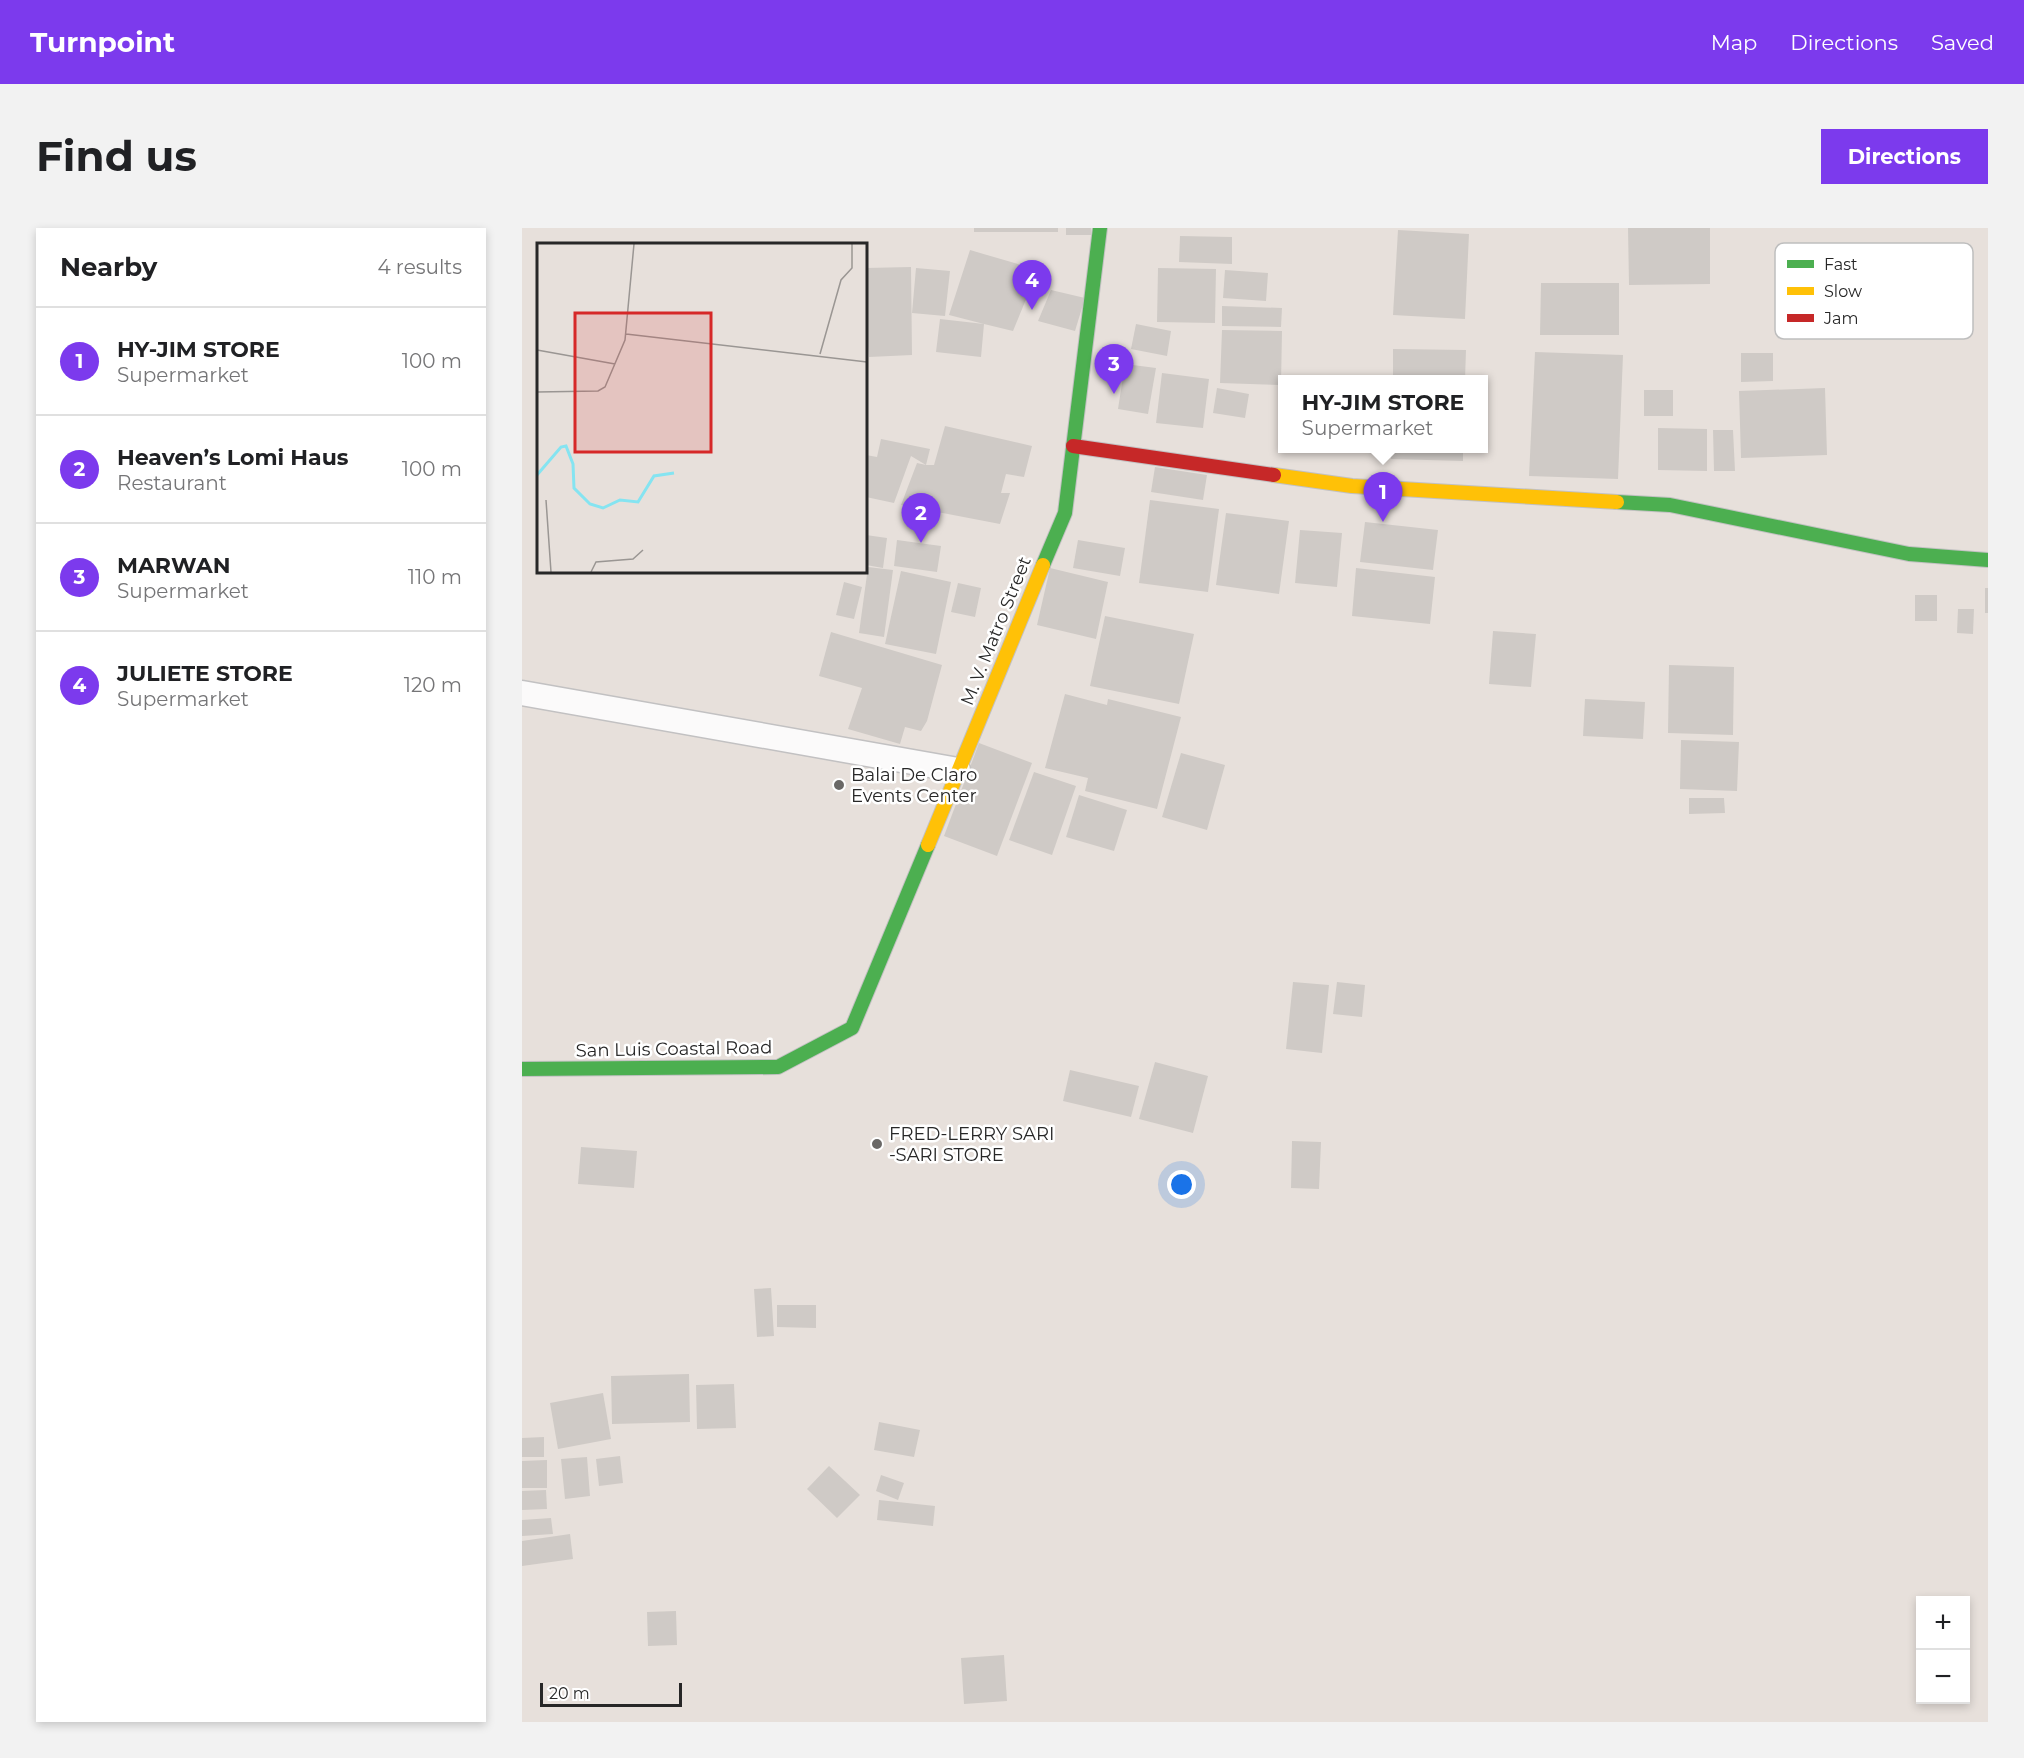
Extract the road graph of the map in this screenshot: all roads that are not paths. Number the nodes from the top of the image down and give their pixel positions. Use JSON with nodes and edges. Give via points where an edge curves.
{"nodes":[{"id":1,"x":1100,"y":228,"type":"edge"},
{"id":2,"x":1073,"y":446,"type":"junction"},
{"id":3,"x":1988,"y":560,"type":"edge"},
{"id":4,"x":522,"y":693,"type":"edge"},
{"id":5,"x":958,"y":770,"type":"junction"},
{"id":6,"x":852,"y":1028,"type":"joint"},
{"id":7,"x":522,"y":1069,"type":"edge"}],
"edges":[{"from":1,"to":2,"type":"street","name":"M. V. Matro Street"},
{"from":2,"to":3,"type":"street","via":[[1352,486],[1670,505],[1909,554]]},
{"from":2,"to":5,"type":"street","name":"M. V. Matro Street","via":[[1065,513]]},
{"from":4,"to":5,"type":"lane"},
{"from":5,"to":6,"type":"street","name":"M. V. Matro Street"},
{"from":6,"to":7,"type":"street","name":"San Luis Coastal Road","via":[[778,1067]]}]}
